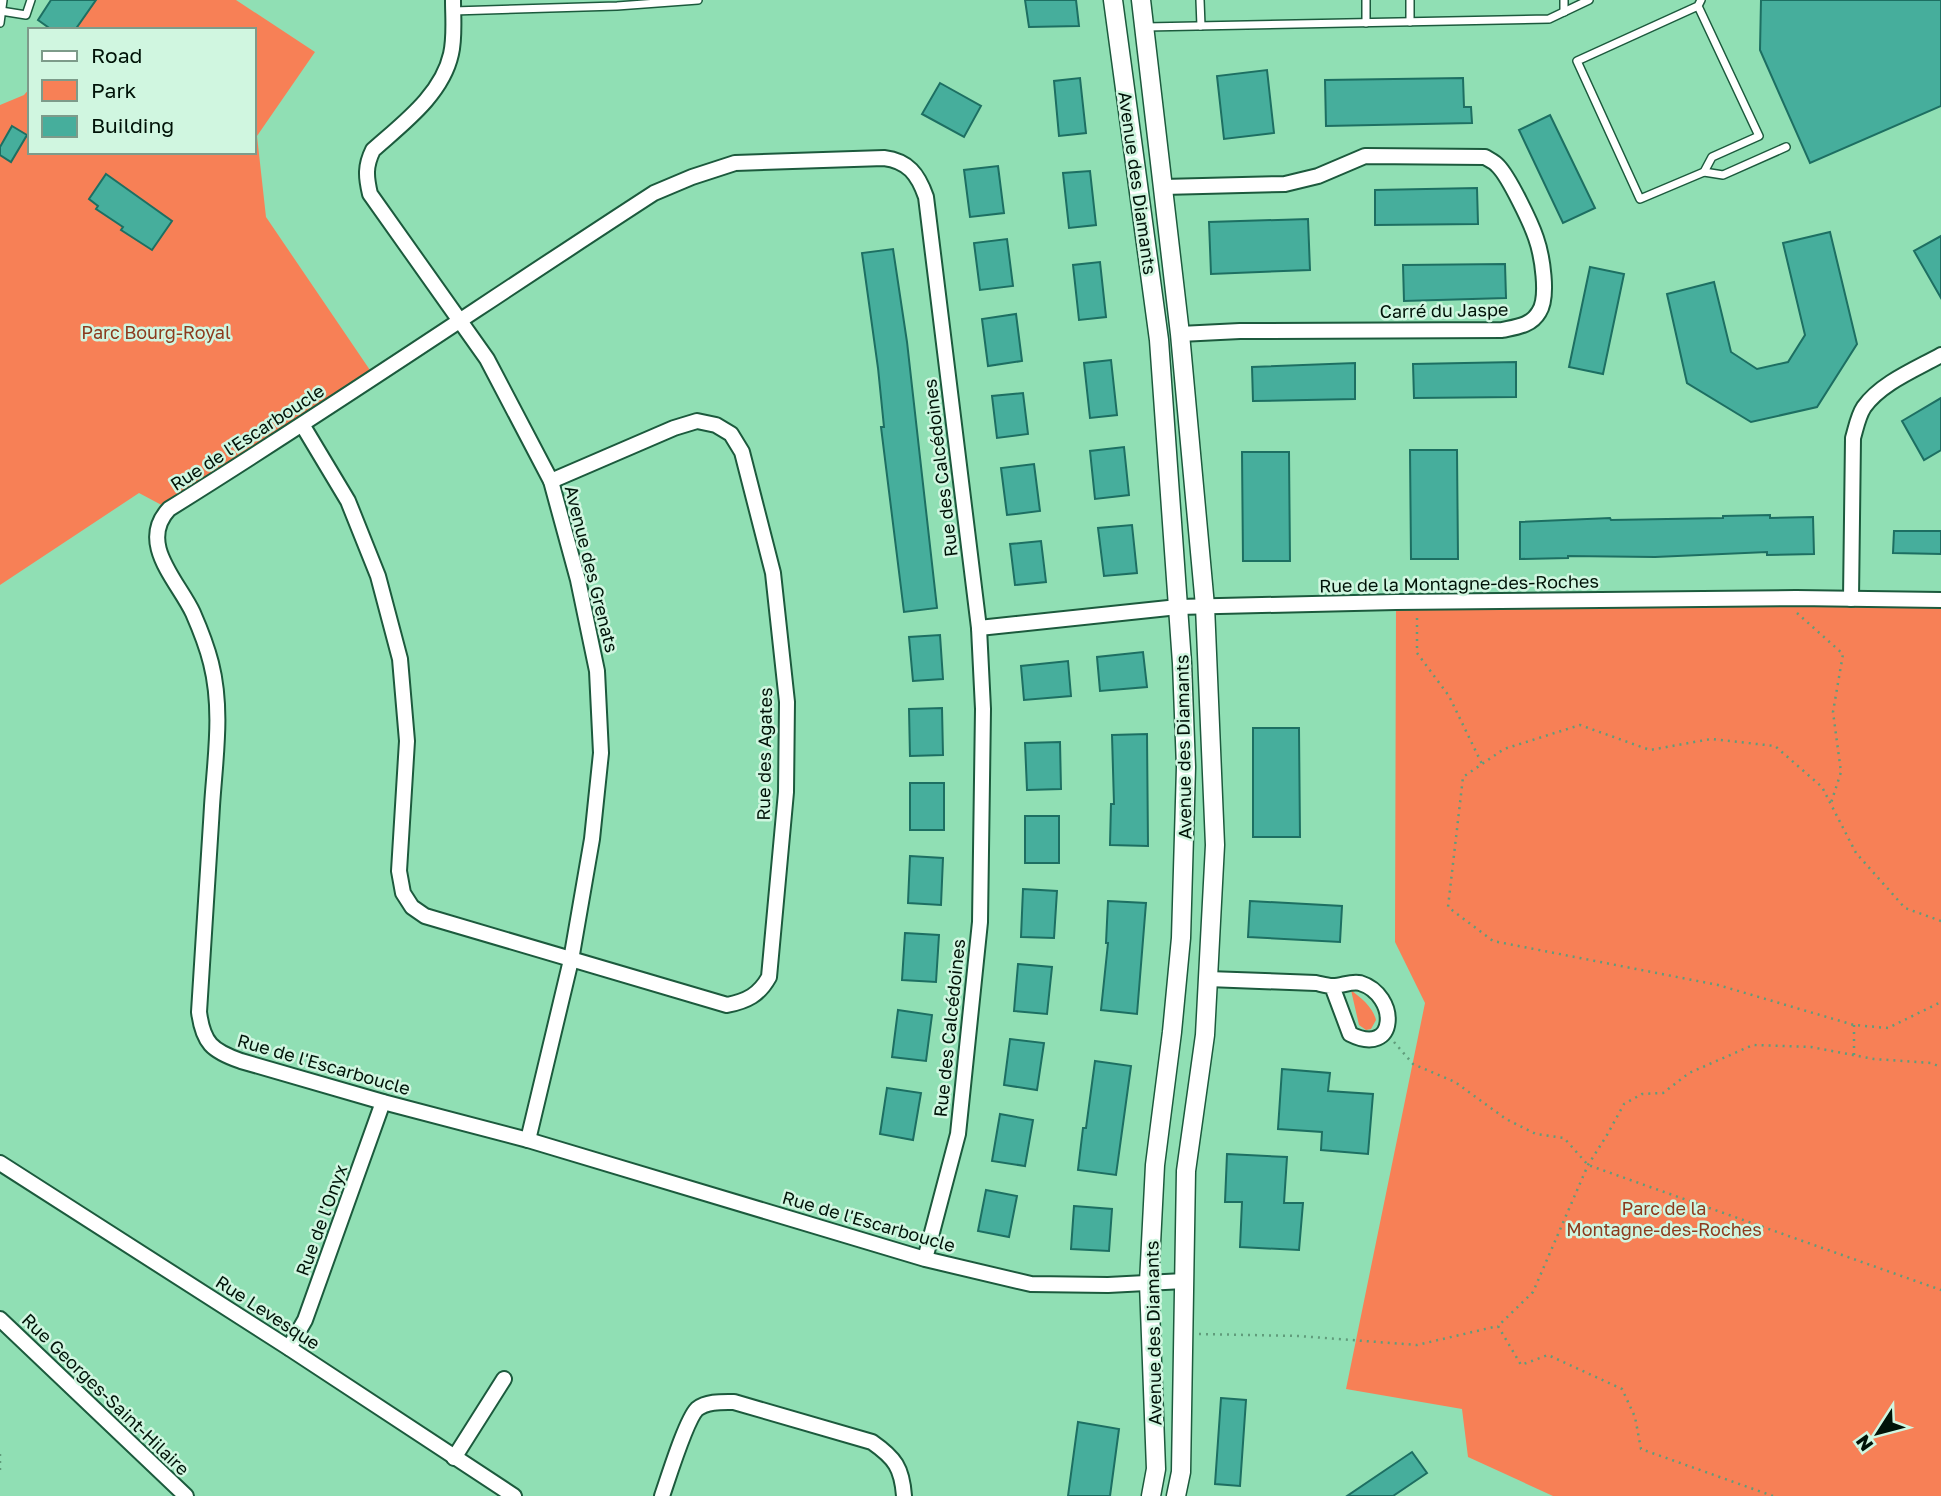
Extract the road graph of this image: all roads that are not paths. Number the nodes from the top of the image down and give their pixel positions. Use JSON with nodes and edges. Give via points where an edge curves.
{"nodes":[{"id":1,"x":31,"y":0,"type":"edge"},
{"id":2,"x":698,"y":0,"type":"edge"},
{"id":3,"x":1113,"y":0,"type":"edge"},
{"id":4,"x":1141,"y":0,"type":"edge"},
{"id":5,"x":1200,"y":0,"type":"edge"},
{"id":6,"x":1366,"y":0,"type":"edge"},
{"id":7,"x":1410,"y":0,"type":"edge"},
{"id":8,"x":1564,"y":0,"type":"edge"},
{"id":9,"x":1589,"y":0,"type":"edge"},
{"id":10,"x":617,"y":3,"type":"edge"},
{"id":11,"x":1700,"y":3,"type":"edge"},
{"id":12,"x":2,"y":5,"type":"edge"},
{"id":13,"x":453,"y":6,"type":"edge"},
{"id":14,"x":1564,"y":12,"type":"junction"},
{"id":15,"x":1410,"y":22,"type":"junction"},
{"id":16,"x":0,"y":23,"type":"edge"},
{"id":17,"x":1366,"y":23,"type":"junction"},
{"id":18,"x":1201,"y":26,"type":"junction"},
{"id":19,"x":1144,"y":27,"type":"junction"},
{"id":20,"x":1786,"y":147,"type":"dead end"},
{"id":21,"x":1704,"y":172,"type":"junction"},
{"id":22,"x":1163,"y":187,"type":"junction"},
{"id":23,"x":459,"y":320,"type":"junction"},
{"id":24,"x":1180,"y":334,"type":"junction"},
{"id":25,"x":1941,"y":355,"type":"edge"},
{"id":26,"x":303,"y":426,"type":"junction"},
{"id":27,"x":551,"y":481,"type":"junction"},
{"id":28,"x":1851,"y":599,"type":"junction"},
{"id":29,"x":1941,"y":600,"type":"edge"},
{"id":30,"x":1205,"y":606,"type":"junction"},
{"id":31,"x":1178,"y":607,"type":"junction"},
{"id":32,"x":979,"y":628,"type":"junction"},
{"id":33,"x":571,"y":960,"type":"junction"},
{"id":34,"x":1208,"y":979,"type":"junction"},
{"id":35,"x":1332,"y":986,"type":"junction"},
{"id":36,"x":383,"y":1102,"type":"junction"},
{"id":37,"x":528,"y":1140,"type":"junction"},
{"id":38,"x":0,"y":1163,"type":"edge"},
{"id":39,"x":925,"y":1259,"type":"junction"},
{"id":40,"x":1184,"y":1282,"type":"junction"},
{"id":41,"x":1149,"y":1283,"type":"junction"},
{"id":42,"x":0,"y":1320,"type":"edge"},
{"id":43,"x":289,"y":1348,"type":"junction"},
{"id":44,"x":504,"y":1378,"type":"dead end"},
{"id":45,"x":454,"y":1458,"type":"junction"},
{"id":46,"x":186,"y":1496,"type":"edge"},
{"id":47,"x":514,"y":1496,"type":"edge"},
{"id":48,"x":662,"y":1496,"type":"edge"},
{"id":49,"x":904,"y":1496,"type":"edge"},
{"id":50,"x":1151,"y":1496,"type":"edge"},
{"id":51,"x":1176,"y":1496,"type":"edge"}],
"edges":[{"from":1,"to":12,"type":"lane","via":[[26,15]]},
{"from":2,"to":10,"type":"lane"},
{"from":3,"to":31,"type":"street","name":"Avenue des Diamants","via":[[1159,340]]},
{"from":4,"to":19,"type":"street","name":"Avenue des Diamants"},
{"from":5,"to":18,"type":"lane"},
{"from":6,"to":17,"type":"lane"},
{"from":7,"to":15,"type":"lane"},
{"from":8,"to":14,"type":"lane"},
{"from":9,"to":14,"type":"lane"},
{"from":10,"to":13,"type":"lane"},
{"from":11,"to":21,"type":"lane","via":[[1759,136],[1712,157]]},
{"from":11,"to":21,"type":"lane","via":[[1577,61],[1640,199]]},
{"from":12,"to":16,"type":"lane"},
{"from":13,"to":23,"type":"street","name":"Avenue des Grenats","via":[[454,36],[445,72],[433,91],[373,150],[366,178],[370,194]]},
{"from":14,"to":15,"type":"lane","via":[[1549,19]]},
{"from":15,"to":17,"type":"lane"},
{"from":17,"to":18,"type":"lane"},
{"from":18,"to":19,"type":"lane"},
{"from":19,"to":22,"type":"street","name":"Avenue des Diamants"},
{"from":20,"to":21,"type":"lane","via":[[1723,175]]},
{"from":22,"to":24,"type":"street","name":"Avenue des Diamants"},
{"from":22,"to":24,"type":"street","name":"Carré du Jaspe","via":[[1285,184],[1365,156],[1485,157],[1505,175],[1536,238],[1544,286],[1539,312],[1519,327],[1502,330]]},
{"from":23,"to":26,"type":"street","name":"Rue de l'Escarboucle"},
{"from":23,"to":27,"type":"street","name":"Avenue des Grenats","via":[[487,359]]},
{"from":23,"to":32,"type":"street","name":"Rue des Calcédoines","via":[[654,193],[692,177],[735,163],[899,160],[920,181],[926,197]]},
{"from":24,"to":30,"type":"street","name":"Avenue des Diamants"},
{"from":25,"to":28,"type":"street","via":[[1876,394],[1857,422]]},
{"from":26,"to":33,"type":"street","via":[[348,501],[378,576],[400,659],[407,741],[399,871],[402,893],[425,916]]},
{"from":26,"to":36,"type":"street","name":"Rue de l'Escarboucle","via":[[169,509],[157,531],[157,547],[193,613],[211,663],[218,713],[201,1030],[211,1046],[225,1056]]},
{"from":27,"to":33,"type":"street","name":"Avenue des Grenats","via":[[597,671],[600,726],[592,839]]},
{"from":27,"to":33,"type":"street","name":"Rue des Agates","via":[[697,421],[716,425],[731,435],[742,452],[773,573],[787,702],[786,792],[769,977],[763,988],[727,1005]]},
{"from":28,"to":29,"type":"street","name":"Rue de la Montagne-des-Roches"},
{"from":28,"to":30,"type":"street","name":"Rue de la Montagne-des-Roches"},
{"from":30,"to":31,"type":"street","name":"Rue de la Montagne-des-Roches"},
{"from":30,"to":34,"type":"street","name":"Avenue des Diamants","via":[[1215,845]]},
{"from":31,"to":32,"type":"street","name":"Rue de la Montagne-des-Roches"},
{"from":31,"to":41,"type":"street","name":"Avenue des Diamants","via":[[1186,767],[1185,860],[1172,1032],[1155,1165]]},
{"from":32,"to":39,"type":"street","name":"Rue des Calcédoines","via":[[983,709],[980,922],[958,1135]]},
{"from":33,"to":37,"type":"street","name":"Avenue des Grenats"},
{"from":34,"to":35,"type":"street"},
{"from":34,"to":40,"type":"street","name":"Avenue des Diamants","via":[[1186,1171]]},
{"from":35,"to":35,"type":"street","via":[[1350,1034],[1372,1040],[1383,1034],[1388,1014],[1372,989],[1358,982]]},
{"from":36,"to":37,"type":"street","name":"Rue de l'Escarboucle"},
{"from":36,"to":43,"type":"street","name":"Rue de l'Onyx","via":[[305,1321]]},
{"from":37,"to":39,"type":"street","name":"Rue de l'Escarboucle"},
{"from":38,"to":43,"type":"street","name":"Rue Levesque"},
{"from":39,"to":41,"type":"street","name":"Rue de l'Escarboucle","via":[[1031,1284]]},
{"from":40,"to":41,"type":"street","name":"Rue de l'Escarboucle"},
{"from":40,"to":51,"type":"street","name":"Avenue des Diamants","via":[[1181,1472]]},
{"from":41,"to":50,"type":"street","name":"Avenue des Diamants","via":[[1156,1469]]},
{"from":42,"to":46,"type":"street","name":"Rue Georges-Saint-Hilaire"},
{"from":43,"to":45,"type":"street","name":"Rue Levesque"},
{"from":44,"to":45,"type":"street"},
{"from":45,"to":47,"type":"street","name":"Rue Levesque"},
{"from":48,"to":49,"type":"street","via":[[697,1409],[734,1402],[872,1442],[891,1455],[902,1477]]}]}
